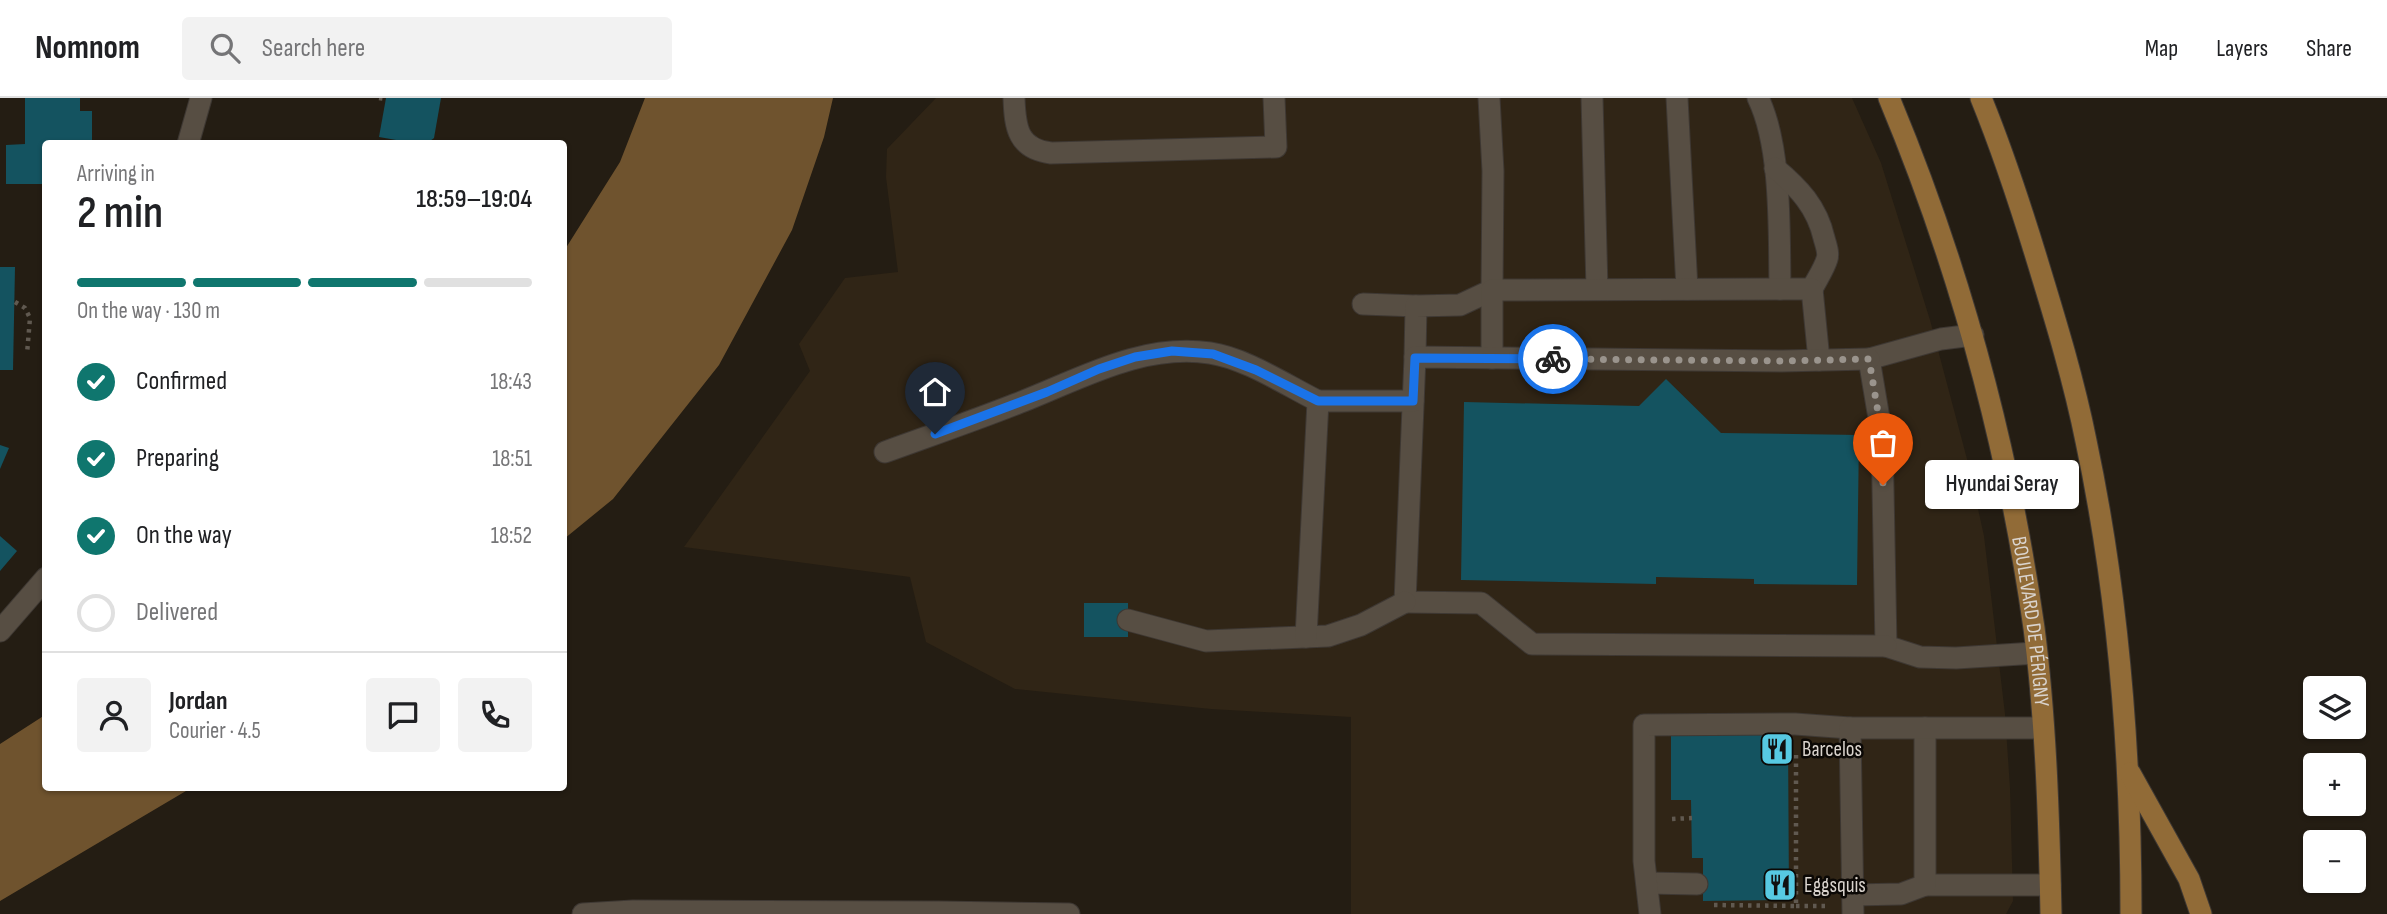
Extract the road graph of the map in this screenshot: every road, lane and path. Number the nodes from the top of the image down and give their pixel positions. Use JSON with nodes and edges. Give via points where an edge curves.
{"nodes":[{"id":1,"x":201,"y":98,"type":"edge"},
{"id":2,"x":379,"y":98,"type":"edge"},
{"id":3,"x":1014,"y":98,"type":"edge"},
{"id":4,"x":1274,"y":98,"type":"edge"},
{"id":5,"x":1489,"y":98,"type":"edge"},
{"id":6,"x":1592,"y":98,"type":"edge"},
{"id":7,"x":1677,"y":98,"type":"edge"},
{"id":8,"x":1758,"y":98,"type":"edge"},
{"id":9,"x":1889,"y":98,"type":"edge"},
{"id":10,"x":1981,"y":98,"type":"edge"},
{"id":11,"x":386,"y":99,"type":"edge"},
{"id":12,"x":189,"y":140,"type":"edge"},
{"id":13,"x":1775,"y":168,"type":"junction"},
{"id":14,"x":1492,"y":289,"type":"junction"},
{"id":15,"x":1597,"y":289,"type":"junction"},
{"id":16,"x":1687,"y":289,"type":"junction"},
{"id":17,"x":1780,"y":289,"type":"junction"},
{"id":18,"x":1812,"y":289,"type":"junction"},
{"id":19,"x":15,"y":302,"type":"dead end"},
{"id":20,"x":1363,"y":304,"type":"dead end"},
{"id":21,"x":1416,"y":306,"type":"junction"},
{"id":22,"x":1973,"y":335,"type":"junction"},
{"id":23,"x":27,"y":354,"type":"dead end"},
{"id":24,"x":1415,"y":358,"type":"junction"},
{"id":25,"x":1492,"y":358,"type":"junction"},
{"id":26,"x":1869,"y":359,"type":"junction"},
{"id":27,"x":1819,"y":360,"type":"junction"},
{"id":28,"x":1318,"y":401,"type":"junction"},
{"id":29,"x":1413,"y":401,"type":"junction"},
{"id":30,"x":885,"y":452,"type":"dead end"},
{"id":31,"x":42,"y":583,"type":"edge"},
{"id":32,"x":1405,"y":602,"type":"junction"},
{"id":33,"x":1128,"y":620,"type":"dead end"},
{"id":34,"x":0,"y":631,"type":"edge"},
{"id":35,"x":1306,"y":637,"type":"junction"},
{"id":36,"x":1886,"y":646,"type":"junction"},
{"id":37,"x":2036,"y":653,"type":"junction"},
{"id":38,"x":1850,"y":728,"type":"junction"},
{"id":39,"x":1925,"y":728,"type":"junction"},
{"id":40,"x":2042,"y":728,"type":"junction"},
{"id":41,"x":1796,"y":747,"type":"dead end"},
{"id":42,"x":2127,"y":768,"type":"junction"},
{"id":43,"x":1692,"y":818,"type":"dead end"},
{"id":44,"x":1663,"y":819,"type":"dead end"},
{"id":45,"x":1647,"y":883,"type":"junction"},
{"id":46,"x":1697,"y":884,"type":"dead end"},
{"id":47,"x":1788,"y":884,"type":"dead end"},
{"id":48,"x":1796,"y":884,"type":"junction"},
{"id":49,"x":1925,"y":885,"type":"junction"},
{"id":50,"x":2050,"y":885,"type":"junction"},
{"id":51,"x":1853,"y":904,"type":"edge"},
{"id":52,"x":1705,"y":905,"type":"dead end"},
{"id":53,"x":993,"y":913,"type":"edge"},
{"id":54,"x":583,"y":914,"type":"edge"},
{"id":55,"x":1069,"y":914,"type":"edge"},
{"id":56,"x":1650,"y":914,"type":"edge"},
{"id":57,"x":2051,"y":914,"type":"edge"},
{"id":58,"x":2131,"y":914,"type":"edge"},
{"id":59,"x":2201,"y":914,"type":"edge"}],
"edges":[{"from":1,"to":12,"type":"street"},
{"from":2,"to":11,"type":"path"},
{"from":3,"to":4,"type":"street","via":[[1018,131],[1026,144],[1051,153],[1276,147]]},
{"from":5,"to":14,"type":"street"},
{"from":6,"to":15,"type":"street"},
{"from":7,"to":16,"type":"street"},
{"from":8,"to":13,"type":"street","via":[[1769,122]]},
{"from":9,"to":22,"type":"main road","name":"BOULEVARD DE PÉRIGNY","via":[[1947,248]]},
{"from":10,"to":42,"type":"main road","via":[[2025,219],[2083,427],[2108,573]]},
{"from":13,"to":17,"type":"street"},
{"from":13,"to":18,"type":"street","via":[[1807,199],[1822,229],[1828,257]]},
{"from":14,"to":15,"type":"street"},
{"from":14,"to":21,"type":"street","via":[[1460,305]]},
{"from":14,"to":25,"type":"street"},
{"from":15,"to":16,"type":"street"},
{"from":16,"to":17,"type":"street"},
{"from":17,"to":18,"type":"street"},
{"from":18,"to":27,"type":"street"},
{"from":19,"to":23,"type":"path","via":[[26,308],[30,318]]},
{"from":20,"to":21,"type":"street"},
{"from":21,"to":24,"type":"street"},
{"from":22,"to":26,"type":"street"},
{"from":22,"to":37,"type":"main road","name":"BOULEVARD DE PÉRIGNY","via":[[2017,524]]},
{"from":24,"to":25,"type":"street"},
{"from":24,"to":29,"type":"street"},
{"from":25,"to":27,"type":"street"},
{"from":26,"to":27,"type":"street"},
{"from":26,"to":36,"type":"street","via":[[1882,436]]},
{"from":28,"to":29,"type":"street"},
{"from":28,"to":30,"type":"street","via":[[1213,354],[1172,351],[1099,369]]},
{"from":28,"to":35,"type":"street"},
{"from":29,"to":32,"type":"street"},
{"from":31,"to":34,"type":"street"},
{"from":32,"to":35,"type":"street","via":[[1361,625],[1328,636]]},
{"from":32,"to":36,"type":"street","via":[[1480,603],[1532,644]]},
{"from":33,"to":35,"type":"street","via":[[1206,641]]},
{"from":36,"to":37,"type":"street","via":[[1920,657]]},
{"from":37,"to":40,"type":"main road","name":"BOULEVARD DE PÉRIGNY"},
{"from":38,"to":39,"type":"street"},
{"from":38,"to":45,"type":"street","via":[[1644,725]]},
{"from":38,"to":51,"type":"street"},
{"from":39,"to":40,"type":"street"},
{"from":39,"to":49,"type":"street"},
{"from":40,"to":50,"type":"main road","name":"BOULEVARD DE PÉRIGNY"},
{"from":41,"to":48,"type":"path"},
{"from":42,"to":58,"type":"main road"},
{"from":42,"to":59,"type":"main road","via":[[2189,878]]},
{"from":43,"to":44,"type":"path"},
{"from":45,"to":46,"type":"street"},
{"from":45,"to":56,"type":"street"},
{"from":47,"to":48,"type":"path"},
{"from":48,"to":52,"type":"path","via":[[1797,906]]},
{"from":49,"to":50,"type":"street"},
{"from":49,"to":51,"type":"street"},
{"from":50,"to":57,"type":"main road","name":"BOULEVARD DE PÉRIGNY"},
{"from":53,"to":54,"type":"street"},
{"from":53,"to":55,"type":"street"}]}
